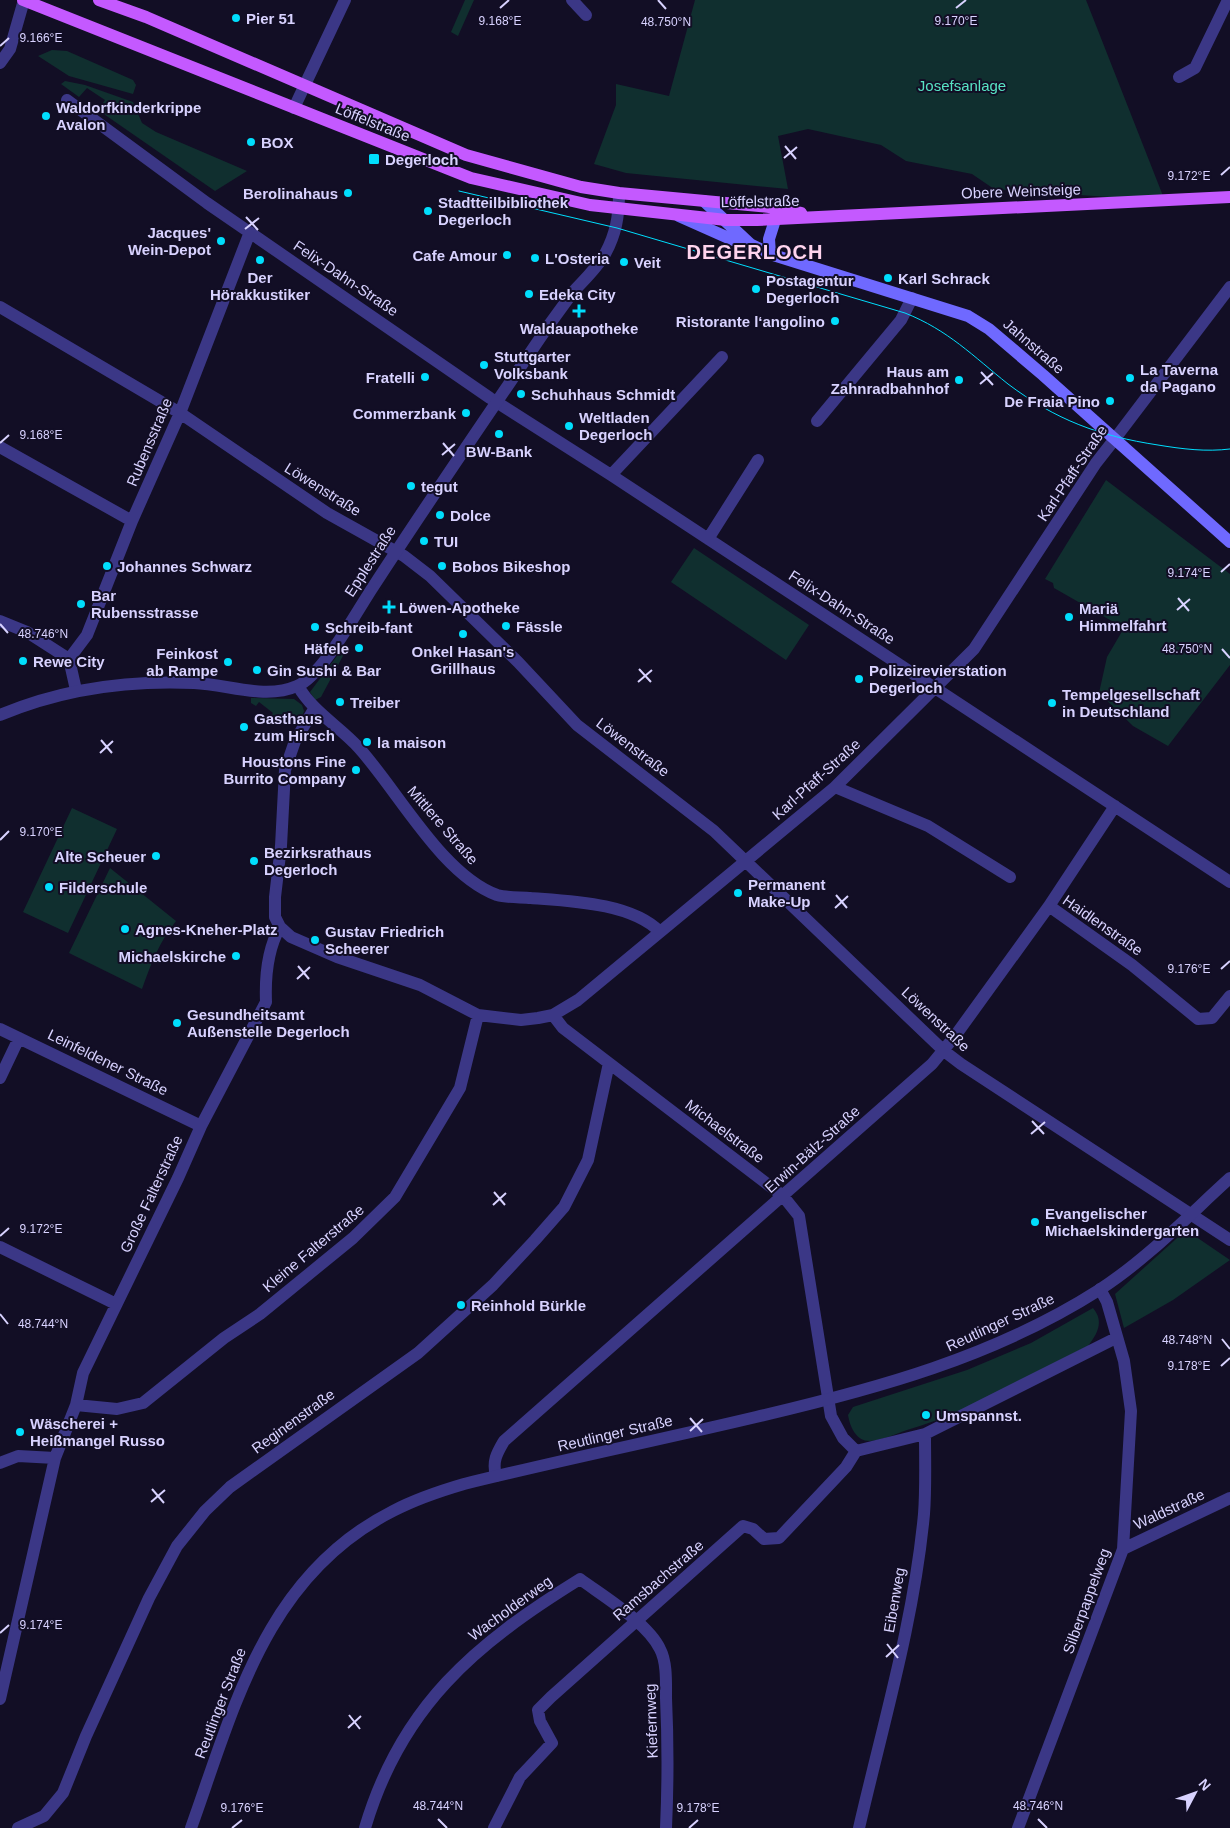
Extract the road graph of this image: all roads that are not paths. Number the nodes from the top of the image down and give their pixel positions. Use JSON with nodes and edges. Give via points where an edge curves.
{"nodes":[{"id":1,"x":24,"y":0,"type":"edge"},
{"id":2,"x":100,"y":0,"type":"edge"},
{"id":3,"x":345,"y":0,"type":"edge"},
{"id":4,"x":572,"y":0,"type":"edge"},
{"id":5,"x":1228,"y":0,"type":"edge"},
{"id":6,"x":586,"y":15,"type":"dead end"},
{"id":7,"x":0,"y":63,"type":"edge"},
{"id":8,"x":1179,"y":78,"type":"dead end"},
{"id":9,"x":305,"y":85,"type":"junction"},
{"id":10,"x":67,"y":100,"type":"dead end"},
{"id":11,"x":294,"y":108,"type":"junction"},
{"id":12,"x":619,"y":194,"type":"junction"},
{"id":13,"x":1230,"y":197,"type":"edge"},
{"id":14,"x":704,"y":201,"type":"junction"},
{"id":15,"x":619,"y":209,"type":"junction"},
{"id":16,"x":679,"y":216,"type":"junction"},
{"id":17,"x":814,"y":216,"type":"junction"},
{"id":18,"x":726,"y":220,"type":"junction"},
{"id":19,"x":775,"y":220,"type":"junction"},
{"id":20,"x":250,"y":232,"type":"junction"},
{"id":21,"x":750,"y":244,"type":"junction"},
{"id":22,"x":770,"y":254,"type":"junction"},
{"id":23,"x":1230,"y":287,"type":"edge"},
{"id":24,"x":912,"y":298,"type":"junction"},
{"id":25,"x":0,"y":307,"type":"edge"},
{"id":26,"x":722,"y":356,"type":"dead end"},
{"id":27,"x":498,"y":402,"type":"junction"},
{"id":28,"x":180,"y":413,"type":"junction"},
{"id":29,"x":817,"y":421,"type":"dead end"},
{"id":30,"x":1114,"y":440,"type":"junction"},
{"id":31,"x":0,"y":447,"type":"edge"},
{"id":32,"x":758,"y":460,"type":"dead end"},
{"id":33,"x":611,"y":475,"type":"junction"},
{"id":34,"x":132,"y":521,"type":"junction"},
{"id":35,"x":708,"y":539,"type":"junction"},
{"id":36,"x":1230,"y":542,"type":"edge"},
{"id":37,"x":396,"y":551,"type":"junction"},
{"id":38,"x":0,"y":620,"type":"edge"},
{"id":39,"x":68,"y":659,"type":"junction"},
{"id":40,"x":298,"y":686,"type":"junction"},
{"id":41,"x":936,"y":689,"type":"junction"},
{"id":42,"x":76,"y":690,"type":"junction"},
{"id":43,"x":314,"y":709,"type":"junction"},
{"id":44,"x":0,"y":715,"type":"edge"},
{"id":45,"x":835,"y":787,"type":"junction"},
{"id":46,"x":1115,"y":806,"type":"junction"},
{"id":47,"x":747,"y":861,"type":"junction"},
{"id":48,"x":1010,"y":877,"type":"dead end"},
{"id":49,"x":1230,"y":882,"type":"edge"},
{"id":50,"x":1049,"y":906,"type":"junction"},
{"id":51,"x":280,"y":927,"type":"junction"},
{"id":52,"x":660,"y":932,"type":"junction"},
{"id":53,"x":1230,"y":996,"type":"edge"},
{"id":54,"x":478,"y":1015,"type":"junction"},
{"id":55,"x":554,"y":1015,"type":"junction"},
{"id":56,"x":0,"y":1029,"type":"edge"},
{"id":57,"x":19,"y":1038,"type":"junction"},
{"id":58,"x":944,"y":1051,"type":"junction"},
{"id":59,"x":609,"y":1063,"type":"junction"},
{"id":60,"x":0,"y":1078,"type":"edge"},
{"id":61,"x":201,"y":1126,"type":"junction"},
{"id":62,"x":1230,"y":1178,"type":"edge"},
{"id":63,"x":783,"y":1196,"type":"junction"},
{"id":64,"x":1191,"y":1213,"type":"junction"},
{"id":65,"x":1230,"y":1240,"type":"edge"},
{"id":66,"x":0,"y":1247,"type":"edge"},
{"id":67,"x":1100,"y":1289,"type":"junction"},
{"id":68,"x":116,"y":1304,"type":"junction"},
{"id":69,"x":1116,"y":1338,"type":"junction"},
{"id":70,"x":828,"y":1400,"type":"junction"},
{"id":71,"x":76,"y":1405,"type":"junction"},
{"id":72,"x":925,"y":1434,"type":"junction"},
{"id":73,"x":856,"y":1451,"type":"junction"},
{"id":74,"x":55,"y":1458,"type":"junction"},
{"id":75,"x":0,"y":1463,"type":"edge"},
{"id":76,"x":496,"y":1476,"type":"junction"},
{"id":77,"x":1230,"y":1498,"type":"edge"},
{"id":78,"x":1123,"y":1549,"type":"junction"},
{"id":79,"x":638,"y":1621,"type":"junction"},
{"id":80,"x":0,"y":1699,"type":"edge"},
{"id":81,"x":18,"y":1828,"type":"edge"},
{"id":82,"x":191,"y":1828,"type":"edge"},
{"id":83,"x":365,"y":1828,"type":"edge"},
{"id":84,"x":494,"y":1828,"type":"edge"},
{"id":85,"x":666,"y":1828,"type":"edge"},
{"id":86,"x":860,"y":1828,"type":"edge"},
{"id":87,"x":1018,"y":1828,"type":"edge"}],
"edges":[{"from":1,"to":7,"type":"street","via":[[10,49]]},
{"from":1,"to":11,"type":"main road","name":"Löffelstraße"},
{"from":2,"to":9,"type":"main road","name":"Löffelstraße"},
{"from":3,"to":9,"type":"street"},
{"from":4,"to":6,"type":"street"},
{"from":5,"to":8,"type":"street","via":[[1195,68]]},
{"from":9,"to":11,"type":"street"},
{"from":9,"to":12,"type":"main road","name":"Löffelstraße","via":[[466,155],[581,187]]},
{"from":10,"to":20,"type":"street","name":"Felix-Dahn-Straße"},
{"from":11,"to":15,"type":"main road","name":"Löffelstraße","via":[[471,178]]},
{"from":12,"to":14,"type":"main road","name":"Löffelstraße"},
{"from":12,"to":15,"type":"street","name":"Epplestraße"},
{"from":13,"to":17,"type":"main road","name":"Obere Weinsteige"},
{"from":14,"to":17,"type":"main road","name":"Löffelstraße","via":[[769,207]]},
{"from":14,"to":18,"type":"main road","name":"Jahnstraße"},
{"from":15,"to":16,"type":"main road","name":"Löffelstraße"},
{"from":15,"to":27,"type":"street","name":"Epplestraße","via":[[617,228],[604,256],[569,298]]},
{"from":16,"to":18,"type":"main road","name":"Löffelstraße"},
{"from":16,"to":21,"type":"main road","name":"Jahnstraße","via":[[733,240]]},
{"from":17,"to":19,"type":"main road","name":"Löffelstraße"},
{"from":18,"to":19,"type":"main road","name":"Löffelstraße"},
{"from":18,"to":21,"type":"main road","name":"Jahnstraße"},
{"from":19,"to":22,"type":"main road","via":[[769,239]]},
{"from":20,"to":27,"type":"street","name":"Felix-Dahn-Straße"},
{"from":20,"to":28,"type":"street","name":"Rubensstraße"},
{"from":21,"to":22,"type":"main road","name":"Jahnstraße"},
{"from":22,"to":24,"type":"main road","name":"Jahnstraße"},
{"from":23,"to":30,"type":"street","name":"Karl-Pfaff-Straße"},
{"from":24,"to":29,"type":"street","via":[[901,320]]},
{"from":24,"to":30,"type":"main road","name":"Jahnstraße","via":[[968,316],[989,329]]},
{"from":25,"to":28,"type":"street","name":"Löwenstraße"},
{"from":26,"to":33,"type":"street"},
{"from":27,"to":33,"type":"street","name":"Felix-Dahn-Straße"},
{"from":27,"to":37,"type":"street","name":"Epplestraße"},
{"from":28,"to":34,"type":"street","name":"Rubensstraße"},
{"from":28,"to":37,"type":"street","name":"Löwenstraße","via":[[327,513]]},
{"from":30,"to":36,"type":"main road","name":"Jahnstraße"},
{"from":30,"to":41,"type":"street","name":"Karl-Pfaff-Straße","via":[[974,649]]},
{"from":31,"to":34,"type":"street"},
{"from":32,"to":35,"type":"street"},
{"from":33,"to":35,"type":"street","name":"Felix-Dahn-Straße"},
{"from":34,"to":39,"type":"street","name":"Rubensstraße","via":[[87,635]]},
{"from":35,"to":41,"type":"street","name":"Felix-Dahn-Straße"},
{"from":37,"to":40,"type":"street","name":"Epplestraße","via":[[324,660],[310,678]]},
{"from":37,"to":47,"type":"street","name":"Löwenstraße","via":[[430,576],[518,662],[577,726],[673,797]]},
{"from":38,"to":39,"type":"street","via":[[27,632]]},
{"from":39,"to":42,"type":"street"},
{"from":40,"to":42,"type":"street","via":[[259,691],[199,683],[147,683]]},
{"from":40,"to":43,"type":"street","name":"Mittlere Straße"},
{"from":41,"to":45,"type":"street","name":"Karl-Pfaff-Straße"},
{"from":41,"to":46,"type":"street","name":"Felix-Dahn-Straße"},
{"from":42,"to":44,"type":"street"},
{"from":43,"to":51,"type":"street","via":[[289,754],[283,788],[281,846],[274,897],[275,917]]},
{"from":43,"to":52,"type":"street","name":"Mittlere Straße","via":[[358,747],[444,854],[474,884],[499,895],[592,904],[616,910],[652,923]]},
{"from":45,"to":47,"type":"street","name":"Karl-Pfaff-Straße"},
{"from":45,"to":48,"type":"street","via":[[928,826]]},
{"from":46,"to":49,"type":"street","name":"Felix-Dahn-Straße"},
{"from":46,"to":50,"type":"street","name":"Erwin-Bälz-Straße"},
{"from":47,"to":52,"type":"street","name":"Karl-Pfaff-Straße"},
{"from":47,"to":58,"type":"street","name":"Löwenstraße"},
{"from":50,"to":53,"type":"street","name":"Haidlenstraße","via":[[1132,965],[1198,1019],[1212,1018]]},
{"from":50,"to":58,"type":"street","name":"Erwin-Bälz-Straße"},
{"from":51,"to":54,"type":"street","name":"Karl-Pfaff-Straße","via":[[291,937],[337,957],[420,985]]},
{"from":51,"to":61,"type":"street","name":"Große Falterstraße","via":[[273,940],[265,981],[266,1002]]},
{"from":52,"to":55,"type":"street","name":"Karl-Pfaff-Straße","via":[[578,1000]]},
{"from":54,"to":55,"type":"street","name":"Karl-Pfaff-Straße","via":[[521,1020]]},
{"from":54,"to":71,"type":"street","name":"Kleine Falterstraße","via":[[460,1088],[396,1197],[353,1238],[260,1314],[224,1338],[143,1403],[117,1410]]},
{"from":55,"to":59,"type":"street","name":"Michaelstraße","via":[[563,1028]]},
{"from":56,"to":57,"type":"street","name":"Leinfeldener Straße"},
{"from":57,"to":60,"type":"street"},
{"from":57,"to":61,"type":"street","name":"Leinfeldener Straße"},
{"from":58,"to":63,"type":"street","name":"Erwin-Bälz-Straße"},
{"from":58,"to":64,"type":"street","name":"Löwenstraße"},
{"from":59,"to":63,"type":"street","name":"Michaelstraße"},
{"from":59,"to":81,"type":"street","name":"Reginenstraße","via":[[588,1160],[564,1207],[493,1285],[418,1353],[230,1487],[205,1511],[177,1546],[149,1598],[63,1793],[44,1816]]},
{"from":61,"to":68,"type":"street","name":"Große Falterstraße"},
{"from":62,"to":64,"type":"street","name":"Reutlinger Straße"},
{"from":63,"to":70,"type":"street","name":"Michaelstraße","via":[[799,1216]]},
{"from":63,"to":76,"type":"street","name":"Erwin-Bälz-Straße","via":[[504,1441],[493,1466]]},
{"from":64,"to":65,"type":"street","name":"Löwenstraße"},
{"from":64,"to":67,"type":"street","name":"Reutlinger Straße"},
{"from":66,"to":68,"type":"street"},
{"from":67,"to":69,"type":"street","name":"Silberpappelweg","via":[[1107,1302]]},
{"from":67,"to":70,"type":"street","name":"Reutlinger Straße","via":[[1020,1334],[956,1362]]},
{"from":68,"to":71,"type":"street","name":"Große Falterstraße","via":[[82,1373]]},
{"from":69,"to":72,"type":"street"},
{"from":69,"to":78,"type":"street","name":"Silberpappelweg","via":[[1124,1361],[1131,1411]]},
{"from":70,"to":73,"type":"street","via":[[833,1422]]},
{"from":70,"to":76,"type":"street","name":"Reutlinger Straße"},
{"from":71,"to":74,"type":"street","name":"Große Falterstraße"},
{"from":72,"to":73,"type":"street"},
{"from":72,"to":86,"type":"street","name":"Eibenweg","via":[[924,1513],[912,1599],[888,1716]]},
{"from":73,"to":79,"type":"street","name":"Ramsbachstraße","via":[[846,1467],[779,1538],[764,1539],[743,1526]]},
{"from":74,"to":75,"type":"street","via":[[18,1456]]},
{"from":74,"to":80,"type":"street","name":"Große Falterstraße"},
{"from":76,"to":82,"type":"street","name":"Reutlinger Straße","via":[[426,1496],[392,1511],[335,1551],[308,1577],[284,1606],[252,1662]]},
{"from":77,"to":78,"type":"street","name":"Waldstraße"},
{"from":78,"to":87,"type":"street","name":"Silberpappelweg"},
{"from":79,"to":83,"type":"street","name":"Wacholderweg","via":[[580,1579],[500,1631],[458,1668],[427,1703],[389,1763]]},
{"from":79,"to":84,"type":"street","name":"Ramsbachstraße","via":[[538,1710],[540,1721],[552,1742],[520,1777]]},
{"from":79,"to":85,"type":"street","name":"Kiefernweg","via":[[660,1648],[665,1675]]}]}
